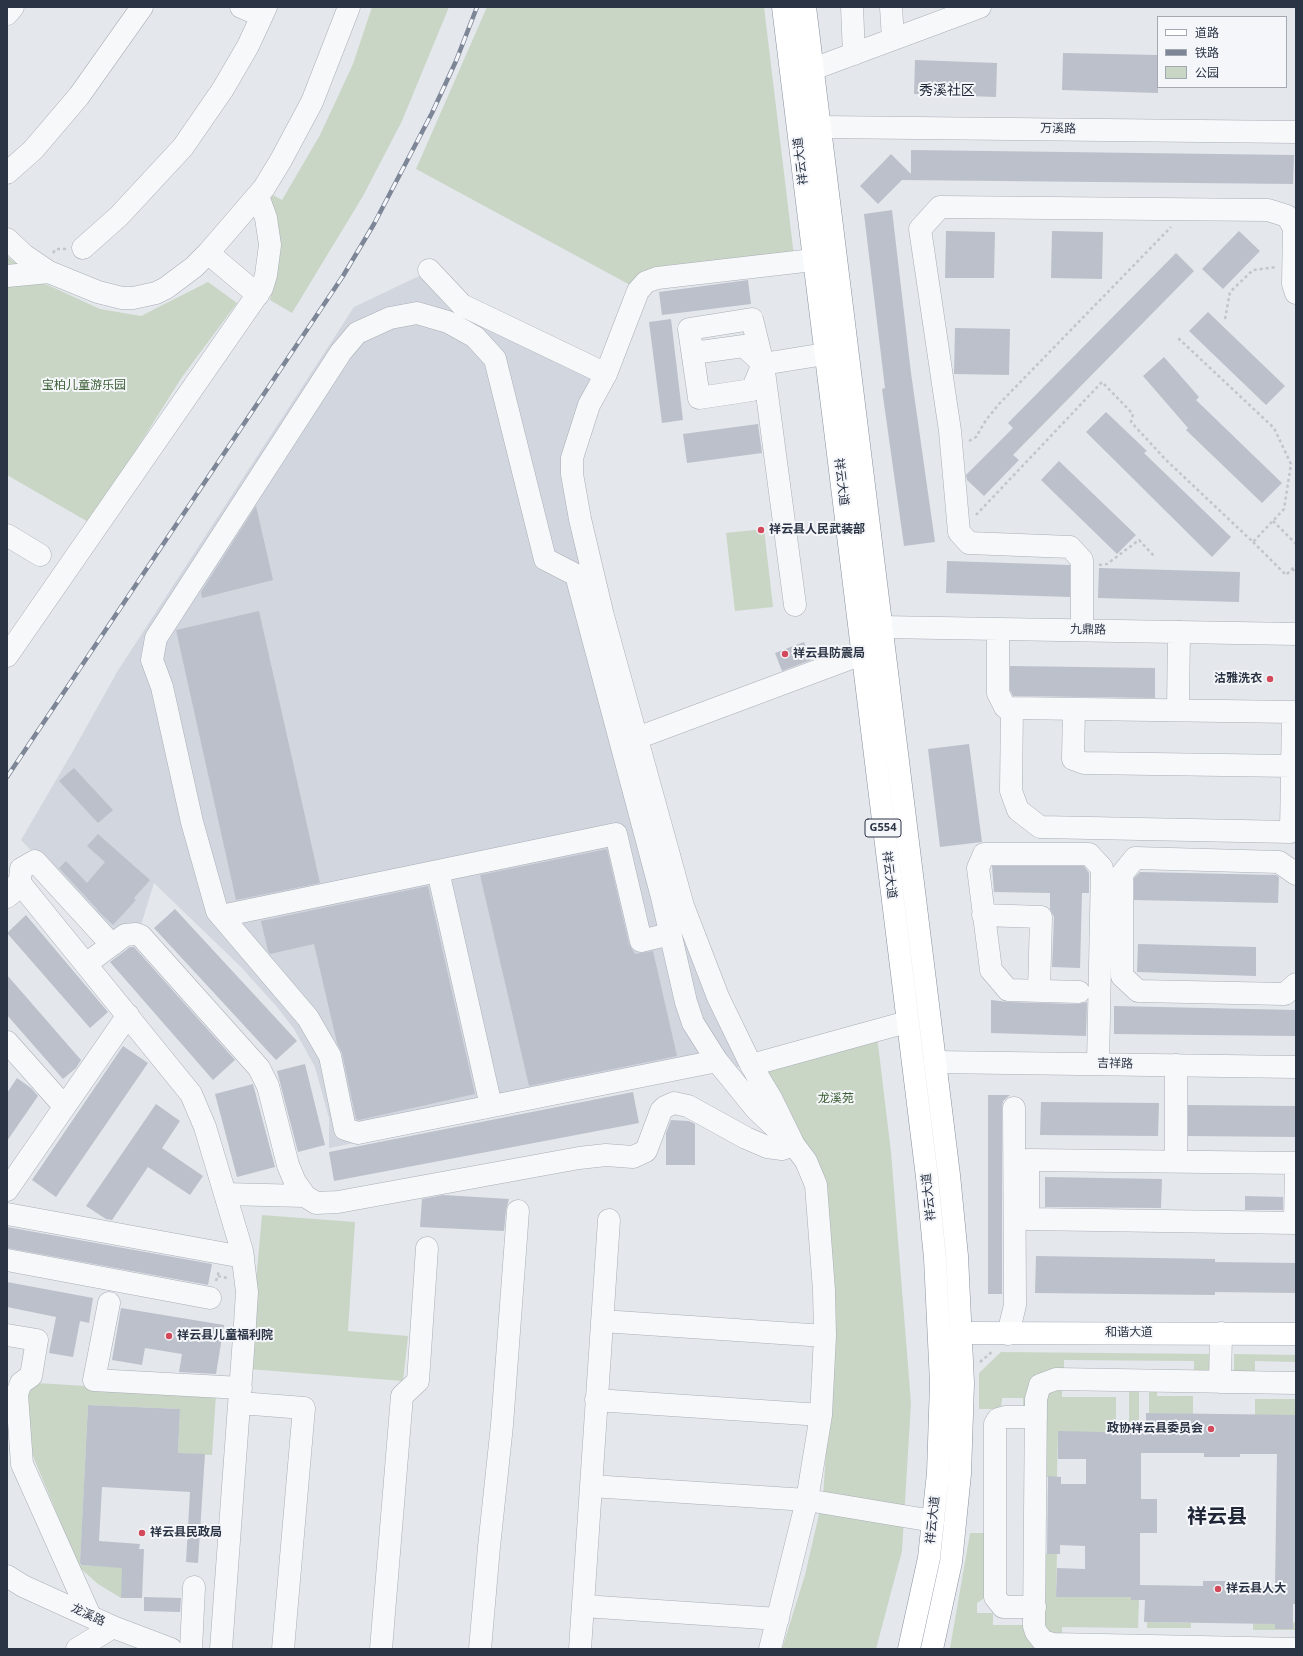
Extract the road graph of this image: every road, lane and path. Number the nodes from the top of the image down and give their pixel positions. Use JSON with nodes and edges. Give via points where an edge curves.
{"nodes":[{"id":1,"x":13,"y":7,"type":"edge"},
{"id":2,"x":142,"y":7,"type":"edge"},
{"id":3,"x":242,"y":7,"type":"edge"},
{"id":4,"x":349,"y":7,"type":"edge"},
{"id":5,"x":783,"y":7,"type":"edge"},
{"id":6,"x":805,"y":7,"type":"edge"},
{"id":7,"x":852,"y":7,"type":"edge"},
{"id":8,"x":891,"y":7,"type":"edge"},
{"id":9,"x":971,"y":9,"type":"edge"},
{"id":10,"x":264,"y":11,"type":"edge"},
{"id":11,"x":7,"y":14,"type":"edge"},
{"id":12,"x":932,"y":16,"type":"edge"},
{"id":13,"x":893,"y":39,"type":"junction"},
{"id":14,"x":854,"y":54,"type":"junction"},
{"id":15,"x":813,"y":69,"type":"junction"},
{"id":16,"x":820,"y":127,"type":"junction"},
{"id":17,"x":797,"y":128,"type":"junction"},
{"id":18,"x":1296,"y":132,"type":"edge"},
{"id":19,"x":7,"y":173,"type":"edge"},
{"id":20,"x":258,"y":196,"type":"junction"},
{"id":21,"x":1187,"y":211,"type":"junction"},
{"id":22,"x":7,"y":239,"type":"edge"},
{"id":23,"x":83,"y":248,"type":"joint"},
{"id":24,"x":208,"y":253,"type":"junction"},
{"id":25,"x":813,"y":260,"type":"junction"},
{"id":26,"x":1294,"y":268,"type":"junction"},
{"id":27,"x":45,"y":269,"type":"junction"},
{"id":28,"x":429,"y":270,"type":"dead end"},
{"id":29,"x":7,"y":276,"type":"edge"},
{"id":30,"x":1296,"y":294,"type":"edge"},
{"id":31,"x":258,"y":295,"type":"junction"},
{"id":32,"x":1225,"y":319,"type":"dead end"},
{"id":33,"x":1177,"y":337,"type":"dead end"},
{"id":34,"x":825,"y":354,"type":"junction"},
{"id":35,"x":763,"y":364,"type":"junction"},
{"id":36,"x":606,"y":374,"type":"junction"},
{"id":37,"x":952,"y":451,"type":"junction"},
{"id":38,"x":976,"y":516,"type":"dead end"},
{"id":39,"x":1273,"y":521,"type":"junction"},
{"id":40,"x":7,"y":535,"type":"edge"},
{"id":41,"x":1253,"y":542,"type":"junction"},
{"id":42,"x":1296,"y":544,"type":"edge"},
{"id":43,"x":40,"y":555,"type":"dead end"},
{"id":44,"x":1154,"y":557,"type":"dead end"},
{"id":45,"x":1296,"y":565,"type":"edge"},
{"id":46,"x":1082,"y":569,"type":"junction"},
{"id":47,"x":1292,"y":569,"type":"junction"},
{"id":48,"x":1296,"y":572,"type":"edge"},
{"id":49,"x":795,"y":605,"type":"dead end"},
{"id":50,"x":881,"y":627,"type":"junction"},
{"id":51,"x":859,"y":628,"type":"junction"},
{"id":52,"x":998,"y":629,"type":"junction"},
{"id":53,"x":1082,"y":630,"type":"junction"},
{"id":54,"x":1179,"y":632,"type":"junction"},
{"id":55,"x":1296,"y":634,"type":"edge"},
{"id":56,"x":862,"y":654,"type":"junction"},
{"id":57,"x":7,"y":656,"type":"edge"},
{"id":58,"x":1074,"y":709,"type":"junction"},
{"id":59,"x":1178,"y":710,"type":"junction"},
{"id":60,"x":1012,"y":713,"type":"junction"},
{"id":61,"x":637,"y":738,"type":"junction"},
{"id":62,"x":1292,"y":766,"type":"junction"},
{"id":63,"x":438,"y":871,"type":"junction"},
{"id":64,"x":1296,"y":874,"type":"edge"},
{"id":65,"x":13,"y":890,"type":"edge"},
{"id":66,"x":983,"y":915,"type":"junction"},
{"id":67,"x":221,"y":916,"type":"junction"},
{"id":68,"x":670,"y":934,"type":"junction"},
{"id":69,"x":112,"y":945,"type":"junction"},
{"id":70,"x":86,"y":964,"type":"junction"},
{"id":71,"x":1296,"y":984,"type":"edge"},
{"id":72,"x":1039,"y":991,"type":"junction"},
{"id":73,"x":1079,"y":992,"type":"dead end"},
{"id":74,"x":128,"y":1015,"type":"junction"},
{"id":75,"x":907,"y":1022,"type":"junction"},
{"id":76,"x":10,"y":1055,"type":"edge"},
{"id":77,"x":717,"y":1060,"type":"junction"},
{"id":78,"x":935,"y":1062,"type":"junction"},
{"id":79,"x":913,"y":1063,"type":"junction"},
{"id":80,"x":750,"y":1064,"type":"junction"},
{"id":81,"x":1098,"y":1064,"type":"junction"},
{"id":82,"x":1176,"y":1065,"type":"junction"},
{"id":83,"x":1296,"y":1067,"type":"edge"},
{"id":84,"x":64,"y":1106,"type":"junction"},
{"id":85,"x":491,"y":1106,"type":"junction"},
{"id":86,"x":1014,"y":1108,"type":"dead end"},
{"id":87,"x":794,"y":1145,"type":"junction"},
{"id":88,"x":1176,"y":1161,"type":"junction"},
{"id":89,"x":7,"y":1190,"type":"edge"},
{"id":90,"x":225,"y":1194,"type":"junction"},
{"id":91,"x":305,"y":1196,"type":"junction"},
{"id":92,"x":1296,"y":1200,"type":"edge"},
{"id":93,"x":518,"y":1210,"type":"dead end"},
{"id":94,"x":7,"y":1214,"type":"edge"},
{"id":95,"x":608,"y":1220,"type":"dead end"},
{"id":96,"x":427,"y":1248,"type":"dead end"},
{"id":97,"x":234,"y":1255,"type":"junction"},
{"id":98,"x":7,"y":1260,"type":"edge"},
{"id":99,"x":210,"y":1298,"type":"joint"},
{"id":100,"x":109,"y":1303,"type":"dead end"},
{"id":101,"x":602,"y":1321,"type":"junction"},
{"id":102,"x":1221,"y":1333,"type":"junction"},
{"id":103,"x":962,"y":1334,"type":"junction"},
{"id":104,"x":1296,"y":1334,"type":"edge"},
{"id":105,"x":7,"y":1335,"type":"edge"},
{"id":106,"x":824,"y":1336,"type":"junction"},
{"id":107,"x":1003,"y":1341,"type":"junction"},
{"id":108,"x":977,"y":1367,"type":"dead end"},
{"id":109,"x":1220,"y":1382,"type":"junction"},
{"id":110,"x":1296,"y":1383,"type":"edge"},
{"id":111,"x":12,"y":1393,"type":"edge"},
{"id":112,"x":240,"y":1395,"type":"junction"},
{"id":113,"x":596,"y":1400,"type":"junction"},
{"id":114,"x":821,"y":1415,"type":"junction"},
{"id":115,"x":1036,"y":1417,"type":"junction"},
{"id":116,"x":591,"y":1486,"type":"junction"},
{"id":117,"x":807,"y":1500,"type":"junction"},
{"id":118,"x":933,"y":1521,"type":"junction"},
{"id":119,"x":7,"y":1576,"type":"edge"},
{"id":120,"x":194,"y":1587,"type":"dead end"},
{"id":121,"x":583,"y":1606,"type":"junction"},
{"id":122,"x":1034,"y":1607,"type":"junction"},
{"id":123,"x":90,"y":1616,"type":"junction"},
{"id":124,"x":778,"y":1618,"type":"junction"},
{"id":125,"x":113,"y":1627,"type":"junction"},
{"id":126,"x":1209,"y":1648,"type":"edge"},
{"id":127,"x":1236,"y":1648,"type":"edge"},
{"id":128,"x":77,"y":1649,"type":"edge"},
{"id":129,"x":171,"y":1649,"type":"edge"},
{"id":130,"x":191,"y":1649,"type":"edge"},
{"id":131,"x":221,"y":1649,"type":"edge"},
{"id":132,"x":283,"y":1649,"type":"edge"},
{"id":133,"x":381,"y":1649,"type":"edge"},
{"id":134,"x":480,"y":1649,"type":"edge"},
{"id":135,"x":580,"y":1649,"type":"edge"},
{"id":136,"x":770,"y":1649,"type":"edge"},
{"id":137,"x":909,"y":1649,"type":"edge"},
{"id":138,"x":932,"y":1649,"type":"edge"},
{"id":139,"x":1296,"y":1649,"type":"edge"}],
"edges":[{"from":1,"to":11,"type":"street"},
{"from":2,"to":19,"type":"street","via":[[79,96],[33,150]]},
{"from":3,"to":10,"type":"street"},
{"from":4,"to":20,"type":"street","via":[[312,102],[282,160]]},
{"from":5,"to":17,"type":"main road","name":"祥云大道","number":"G554"},
{"from":6,"to":15,"type":"main road","name":"祥云大道","number":"G554"},
{"from":7,"to":14,"type":"street"},
{"from":8,"to":13,"type":"street"},
{"from":9,"to":12,"type":"street"},
{"from":10,"to":23,"type":"street","via":[[248,46],[223,89],[183,147],[119,216]]},
{"from":12,"to":13,"type":"street"},
{"from":13,"to":14,"type":"street"},
{"from":14,"to":15,"type":"street"},
{"from":15,"to":16,"type":"main road","name":"祥云大道","number":"G554"},
{"from":16,"to":17,"type":"main road"},
{"from":16,"to":18,"type":"street","name":"万溪路"},
{"from":16,"to":50,"type":"main road","name":"祥云大道","number":"G554"},
{"from":17,"to":25,"type":"main road","name":"祥云大道","number":"G554"},
{"from":20,"to":24,"type":"street"},
{"from":20,"to":31,"type":"street","via":[[266,218],[270,245],[266,275]]},
{"from":21,"to":26,"type":"street","via":[[1268,210],[1287,216],[1294,228]]},
{"from":21,"to":37,"type":"path","via":[[999,404],[976,437]]},
{"from":21,"to":37,"type":"street","via":[[940,207],[920,229]]},
{"from":22,"to":27,"type":"street","via":[[24,255]]},
{"from":23,"to":27,"type":"path","via":[[56,249]]},
{"from":24,"to":27,"type":"street","via":[[166,288],[156,294],[138,298],[122,298],[98,292]]},
{"from":24,"to":31,"type":"street"},
{"from":25,"to":34,"type":"main road","name":"祥云大道","number":"G554"},
{"from":25,"to":36,"type":"street","via":[[648,280],[638,291]]},
{"from":26,"to":30,"type":"street","via":[[1293,284]]},
{"from":26,"to":32,"type":"path","via":[[1276,266],[1253,270],[1230,292]]},
{"from":27,"to":29,"type":"street"},
{"from":28,"to":36,"type":"street","via":[[462,305]]},
{"from":31,"to":57,"type":"street"},
{"from":33,"to":39,"type":"path","via":[[1274,428],[1291,464],[1284,508]]},
{"from":34,"to":35,"type":"street"},
{"from":34,"to":51,"type":"main road","name":"祥云大道","number":"G554"},
{"from":35,"to":35,"type":"street","via":[[752,390],[699,398],[693,353],[744,346]]},
{"from":35,"to":49,"type":"street"},
{"from":36,"to":61,"type":"street","via":[[589,405],[573,451],[572,474],[603,616]]},
{"from":37,"to":46,"type":"street","via":[[959,532],[969,543],[1070,547],[1082,560]]},
{"from":38,"to":41,"type":"path","via":[[1102,382],[1133,414],[1131,422],[1166,460]]},
{"from":39,"to":41,"type":"path"},
{"from":39,"to":42,"type":"path"},
{"from":40,"to":43,"type":"street"},
{"from":41,"to":47,"type":"path","via":[[1286,575]]},
{"from":44,"to":46,"type":"path","via":[[1139,540],[1107,564]]},
{"from":45,"to":47,"type":"path"},
{"from":46,"to":53,"type":"street"},
{"from":47,"to":48,"type":"path"},
{"from":50,"to":51,"type":"main road"},
{"from":50,"to":52,"type":"street","name":"九鼎路"},
{"from":50,"to":78,"type":"main road","name":"祥云大道","number":"G554"},
{"from":51,"to":56,"type":"main road","name":"祥云大道","number":"G554"},
{"from":52,"to":53,"type":"street","name":"九鼎路"},
{"from":52,"to":60,"type":"street","via":[[998,693],[1005,707]]},
{"from":53,"to":54,"type":"street","name":"九鼎路"},
{"from":54,"to":55,"type":"street","name":"九鼎路"},
{"from":54,"to":59,"type":"street"},
{"from":56,"to":61,"type":"street"},
{"from":56,"to":75,"type":"main road","name":"祥云大道","number":"G554"},
{"from":58,"to":59,"type":"street"},
{"from":58,"to":60,"type":"street","via":[[1012,708]]},
{"from":58,"to":62,"type":"street","via":[[1073,759],[1084,763]]},
{"from":59,"to":62,"type":"street","via":[[1293,712]]},
{"from":60,"to":62,"type":"street","via":[[1011,791],[1018,810],[1040,827],[1291,832]]},
{"from":61,"to":80,"type":"street","via":[[682,906],[715,990]]},
{"from":63,"to":67,"type":"street"},
{"from":63,"to":68,"type":"street","via":[[616,834],[641,941]]},
{"from":63,"to":85,"type":"street"},
{"from":64,"to":71,"type":"street","via":[[1279,862],[1135,858],[1122,874],[1122,976],[1138,991],[1285,994]]},
{"from":65,"to":69,"type":"street","via":[[21,869],[35,861]]},
{"from":65,"to":70,"type":"street"},
{"from":66,"to":72,"type":"street","via":[[991,970],[1008,990]]},
{"from":66,"to":72,"type":"street","via":[[1041,917]]},
{"from":66,"to":81,"type":"street","via":[[978,868],[984,854],[1089,854],[1102,868]]},
{"from":67,"to":68,"type":"street","via":[[217,911],[192,822],[162,687],[152,660],[156,638],[341,352],[356,333],[390,318],[417,313],[448,322],[475,337],[495,359],[545,559],[576,575]]},
{"from":67,"to":85,"type":"street","via":[[308,1018],[330,1056],[345,1129],[358,1133]]},
{"from":68,"to":77,"type":"street","via":[[693,1023]]},
{"from":69,"to":70,"type":"street"},
{"from":69,"to":91,"type":"street","via":[[125,936],[141,936],[259,1068],[268,1086],[288,1165]]},
{"from":70,"to":74,"type":"street"},
{"from":72,"to":73,"type":"street"},
{"from":74,"to":84,"type":"street"},
{"from":74,"to":90,"type":"street","via":[[191,1094]]},
{"from":75,"to":79,"type":"main road","name":"祥云大道","number":"G554"},
{"from":75,"to":80,"type":"street"},
{"from":76,"to":84,"type":"street"},
{"from":77,"to":85,"type":"street"},
{"from":77,"to":87,"type":"street","via":[[756,1109]]},
{"from":78,"to":79,"type":"main road"},
{"from":78,"to":81,"type":"street","name":"吉祥路"},
{"from":78,"to":103,"type":"main road","name":"祥云大道","number":"G554","via":[[955,1234]]},
{"from":79,"to":118,"type":"main road","name":"祥云大道","number":"G554","via":[[934,1251],[940,1336],[940,1428]]},
{"from":80,"to":87,"type":"street","via":[[772,1100]]},
{"from":81,"to":82,"type":"street","name":"吉祥路"},
{"from":82,"to":83,"type":"street","name":"吉祥路"},
{"from":82,"to":88,"type":"street"},
{"from":84,"to":89,"type":"street"},
{"from":86,"to":107,"type":"street","via":[[1015,1305]]},
{"from":87,"to":91,"type":"street","via":[[782,1149],[767,1147],[688,1106],[674,1103],[661,1111],[646,1151],[633,1157],[606,1155],[579,1158],[338,1202],[316,1203]]},
{"from":87,"to":106,"type":"street","via":[[806,1161],[816,1185],[822,1251]]},
{"from":88,"to":92,"type":"street","via":[[1296,1163]]},
{"from":88,"to":92,"type":"street","via":[[1028,1160],[1028,1219],[1295,1223]]},
{"from":90,"to":91,"type":"street"},
{"from":90,"to":97,"type":"street"},
{"from":93,"to":134,"type":"street","via":[[502,1425]]},
{"from":94,"to":97,"type":"street"},
{"from":95,"to":101,"type":"street"},
{"from":96,"to":133,"type":"street","via":[[418,1381],[402,1396]]},
{"from":97,"to":99,"type":"path"},
{"from":97,"to":112,"type":"street","via":[[247,1292]]},
{"from":98,"to":99,"type":"street"},
{"from":100,"to":112,"type":"street","via":[[94,1380]]},
{"from":101,"to":106,"type":"street"},
{"from":101,"to":113,"type":"street"},
{"from":102,"to":104,"type":"main road","name":"和谐大道"},
{"from":102,"to":107,"type":"main road","name":"和谐大道"},
{"from":102,"to":109,"type":"street"},
{"from":103,"to":107,"type":"main road","name":"和谐大道"},
{"from":103,"to":138,"type":"main road","name":"祥云大道","number":"G554","via":[[962,1429],[956,1519],[945,1595]]},
{"from":105,"to":111,"type":"street","via":[[38,1340],[31,1376]]},
{"from":106,"to":114,"type":"street"},
{"from":107,"to":108,"type":"path"},
{"from":109,"to":110,"type":"street"},
{"from":109,"to":115,"type":"street","via":[[1056,1380],[1040,1385]]},
{"from":111,"to":123,"type":"street","via":[[22,1464]]},
{"from":112,"to":131,"type":"street"},
{"from":112,"to":132,"type":"street","via":[[304,1408]]},
{"from":113,"to":114,"type":"street"},
{"from":113,"to":116,"type":"street"},
{"from":114,"to":117,"type":"street"},
{"from":115,"to":122,"type":"street"},
{"from":115,"to":122,"type":"street","via":[[1005,1417],[998,1419],[995,1424],[995,1597],[1003,1607]]},
{"from":116,"to":117,"type":"street"},
{"from":116,"to":121,"type":"street"},
{"from":117,"to":118,"type":"street"},
{"from":117,"to":124,"type":"street"},
{"from":118,"to":137,"type":"main road","name":"祥云大道","number":"G554","via":[[923,1591]]},
{"from":119,"to":123,"type":"street","name":"龙溪路","via":[[23,1586]]},
{"from":120,"to":130,"type":"street"},
{"from":121,"to":124,"type":"street"},
{"from":121,"to":135,"type":"street"},
{"from":122,"to":126,"type":"street","via":[[1036,1632],[1048,1644]]},
{"from":123,"to":125,"type":"street","name":"龙溪路"},
{"from":124,"to":136,"type":"street"},
{"from":125,"to":128,"type":"street"},
{"from":125,"to":129,"type":"street","name":"龙溪路"},
{"from":126,"to":127,"type":"street"},
{"from":127,"to":139,"type":"street"}]}
